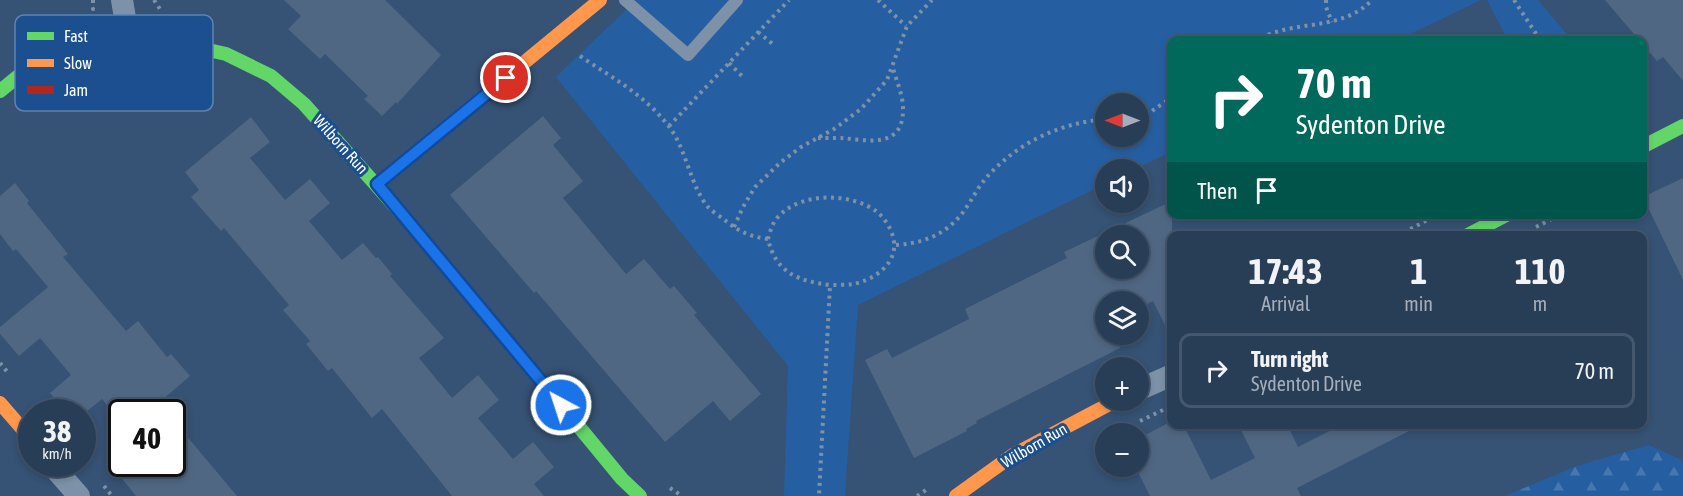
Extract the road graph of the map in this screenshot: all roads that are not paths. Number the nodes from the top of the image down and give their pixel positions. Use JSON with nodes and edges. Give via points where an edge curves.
{"nodes":[{"id":1,"x":122,"y":0,"type":"edge"},
{"id":2,"x":600,"y":0,"type":"edge"},
{"id":3,"x":625,"y":0,"type":"edge"},
{"id":4,"x":737,"y":0,"type":"edge"},
{"id":5,"x":124,"y":15,"type":"edge"},
{"id":6,"x":213,"y":51,"type":"edge"},
{"id":7,"x":15,"y":79,"type":"edge"},
{"id":8,"x":0,"y":91,"type":"edge"},
{"id":9,"x":1683,"y":126,"type":"edge"},
{"id":10,"x":1647,"y":144,"type":"edge"},
{"id":11,"x":377,"y":184,"type":"junction"},
{"id":12,"x":1498,"y":219,"type":"edge"},
{"id":13,"x":1476,"y":231,"type":"edge"},
{"id":14,"x":1167,"y":377,"type":"edge"},
{"id":15,"x":1149,"y":385,"type":"edge"},
{"id":16,"x":0,"y":402,"type":"edge"},
{"id":17,"x":1095,"y":410,"type":"edge"},
{"id":18,"x":18,"y":423,"type":"edge"},
{"id":19,"x":62,"y":477,"type":"edge"},
{"id":20,"x":79,"y":496,"type":"edge"},
{"id":21,"x":640,"y":496,"type":"edge"},
{"id":22,"x":956,"y":496,"type":"edge"}],
"edges":[{"from":1,"to":5,"type":"street"},
{"from":2,"to":11,"type":"street"},
{"from":3,"to":4,"type":"lane","via":[[688,55]]},
{"from":6,"to":11,"type":"street","name":"Wilborn Run","via":[[271,76],[304,104]]},
{"from":7,"to":8,"type":"street","name":"Wilborn Run"},
{"from":9,"to":10,"type":"street"},
{"from":11,"to":21,"type":"street","name":"Wilborn Run"},
{"from":12,"to":13,"type":"street"},
{"from":14,"to":15,"type":"street"},
{"from":16,"to":18,"type":"street"},
{"from":17,"to":22,"type":"street","name":"Wilborn Run","via":[[1013,455]]},
{"from":19,"to":20,"type":"street"}]}
